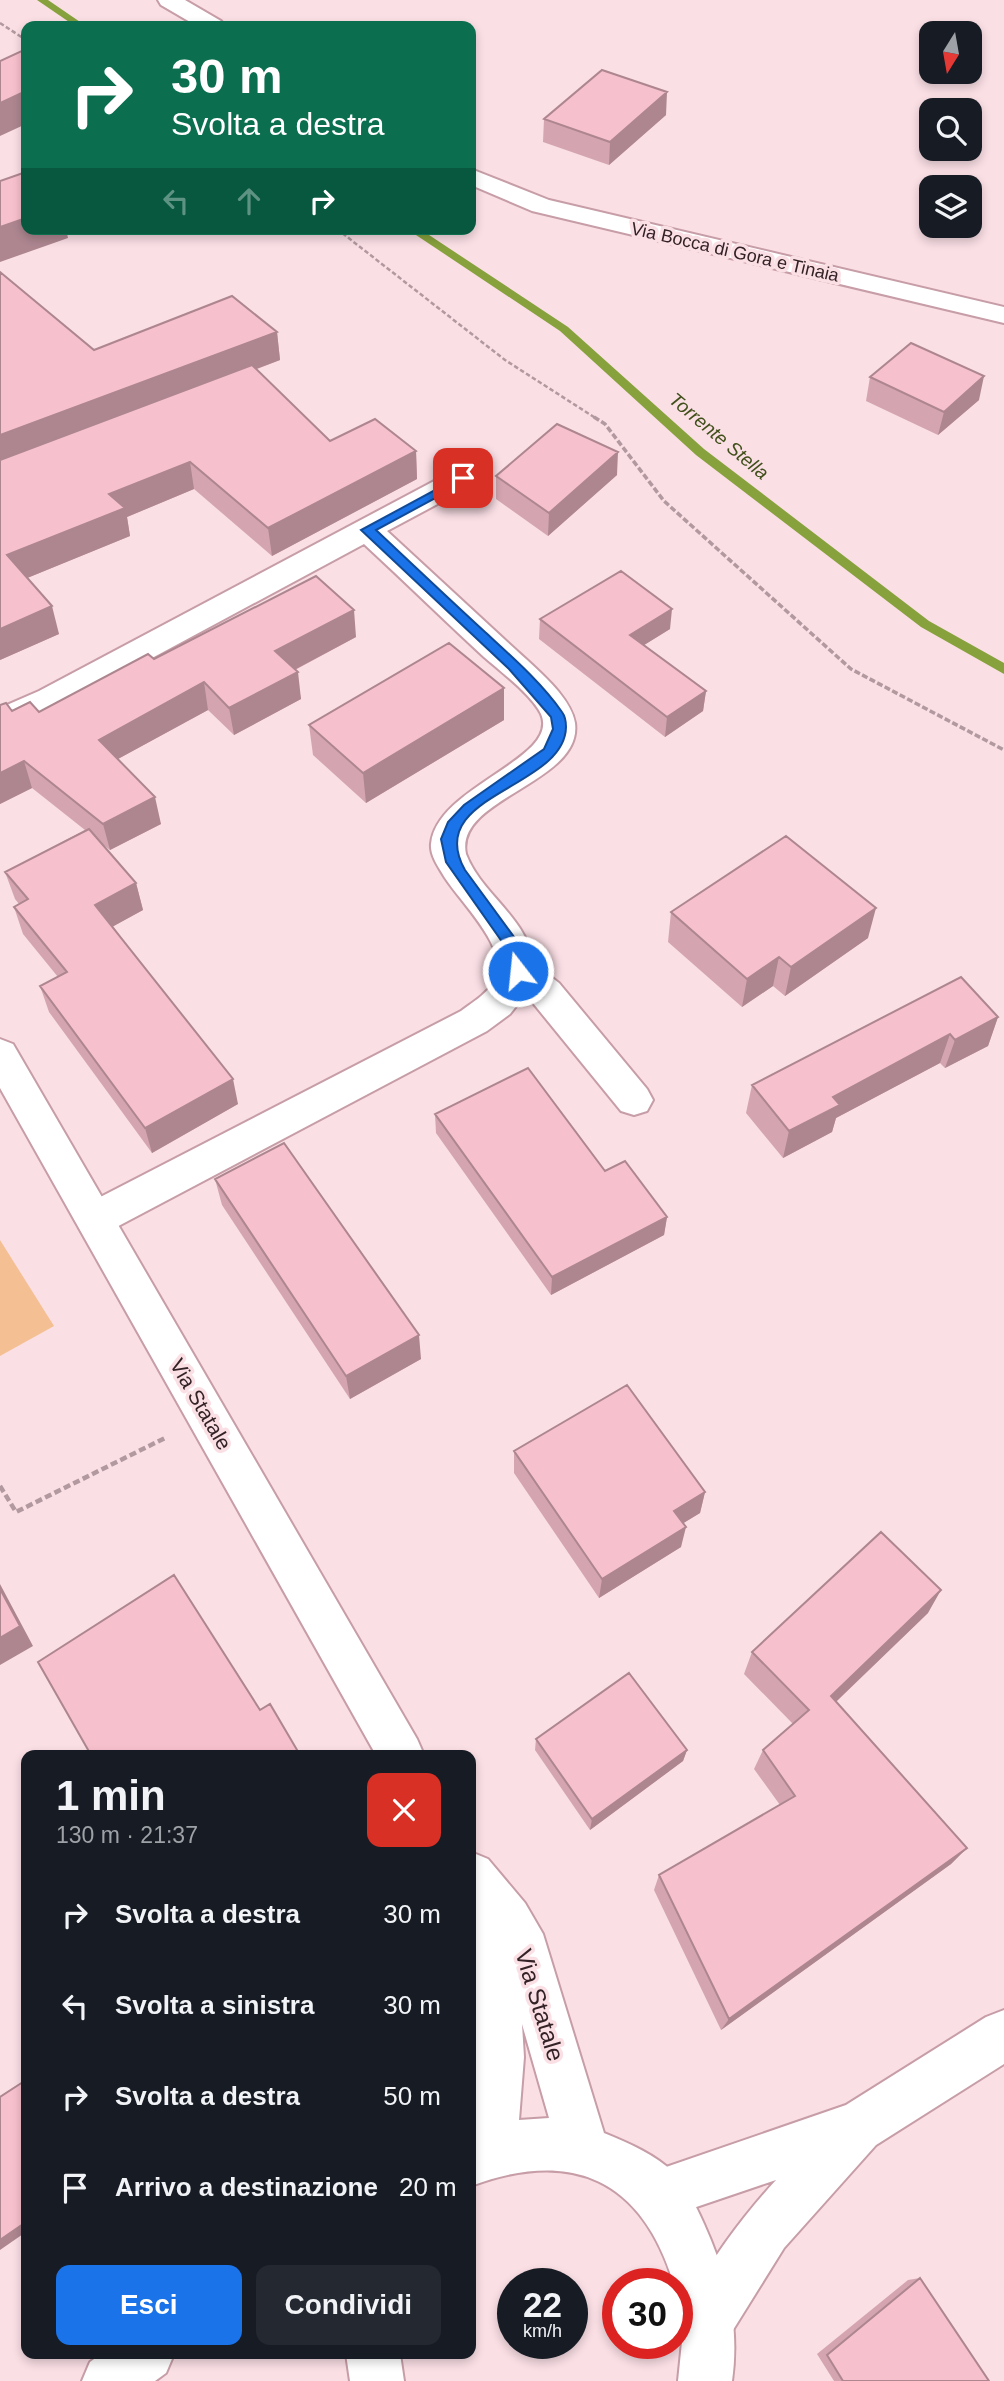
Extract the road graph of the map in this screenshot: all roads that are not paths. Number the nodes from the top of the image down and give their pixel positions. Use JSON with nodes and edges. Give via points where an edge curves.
{"nodes":[{"id":1,"x":169,"y":0,"type":"edge"},
{"id":2,"x":205,"y":21,"type":"edge"},
{"id":3,"x":476,"y":178,"type":"edge"},
{"id":4,"x":1004,"y":315,"type":"edge"},
{"id":5,"x":463,"y":478,"type":"dead end"},
{"id":6,"x":367,"y":530,"type":"junction"},
{"id":7,"x":0,"y":721,"type":"edge"},
{"id":8,"x":518,"y":971,"type":"junction"},
{"id":9,"x":0,"y":1054,"type":"edge"},
{"id":10,"x":634,"y":1100,"type":"dead end"},
{"id":11,"x":95,"y":1219,"type":"junction"},
{"id":12,"x":398,"y":1750,"type":"edge"},
{"id":13,"x":476,"y":1881,"type":"edge"},
{"id":14,"x":476,"y":1913,"type":"edge"},
{"id":15,"x":1004,"y":2035,"type":"edge"},
{"id":16,"x":859,"y":2126,"type":"junction"},
{"id":17,"x":583,"y":2149,"type":"junction"},
{"id":18,"x":480,"y":2155,"type":"edge"},
{"id":19,"x":658,"y":2194,"type":"junction"},
{"id":20,"x":140,"y":2359,"type":"edge"},
{"id":21,"x":712,"y":2360,"type":"edge"},
{"id":22,"x":109,"y":2381,"type":"edge"}],
"edges":[{"from":1,"to":2,"type":"street"},
{"from":3,"to":4,"type":"street","name":"Via Bocca di Gora e Tinaia","via":[[541,206]]},
{"from":5,"to":6,"type":"street"},
{"from":6,"to":7,"type":"street","via":[[50,699]]},
{"from":6,"to":8,"type":"street","via":[[513,666],[558,716],[560,729],[550,752],[469,808],[453,825],[448,839],[451,859],[460,874],[512,945]]},
{"from":8,"to":10,"type":"street","via":[[546,993]]},
{"from":8,"to":11,"type":"street","via":[[501,1000],[474,1021]]},
{"from":9,"to":11,"type":"street","name":"Via Statale"},
{"from":11,"to":12,"type":"street","name":"Via Statale"},
{"from":13,"to":17,"type":"street","name":"Via Statale","via":[[526,1951]]},
{"from":14,"to":18,"type":"street","name":"Via Statale","via":[[493,1987],[499,2041],[499,2073]]},
{"from":15,"to":16,"type":"street"},
{"from":16,"to":19,"type":"street"},
{"from":16,"to":21,"type":"street","via":[[766,2230]]},
{"from":17,"to":18,"type":"street","via":[[550,2141],[516,2143]]},
{"from":17,"to":19,"type":"street","via":[[636,2176]]},
{"from":19,"to":21,"type":"street","via":[[697,2266]]},
{"from":20,"to":22,"type":"street"}]}
